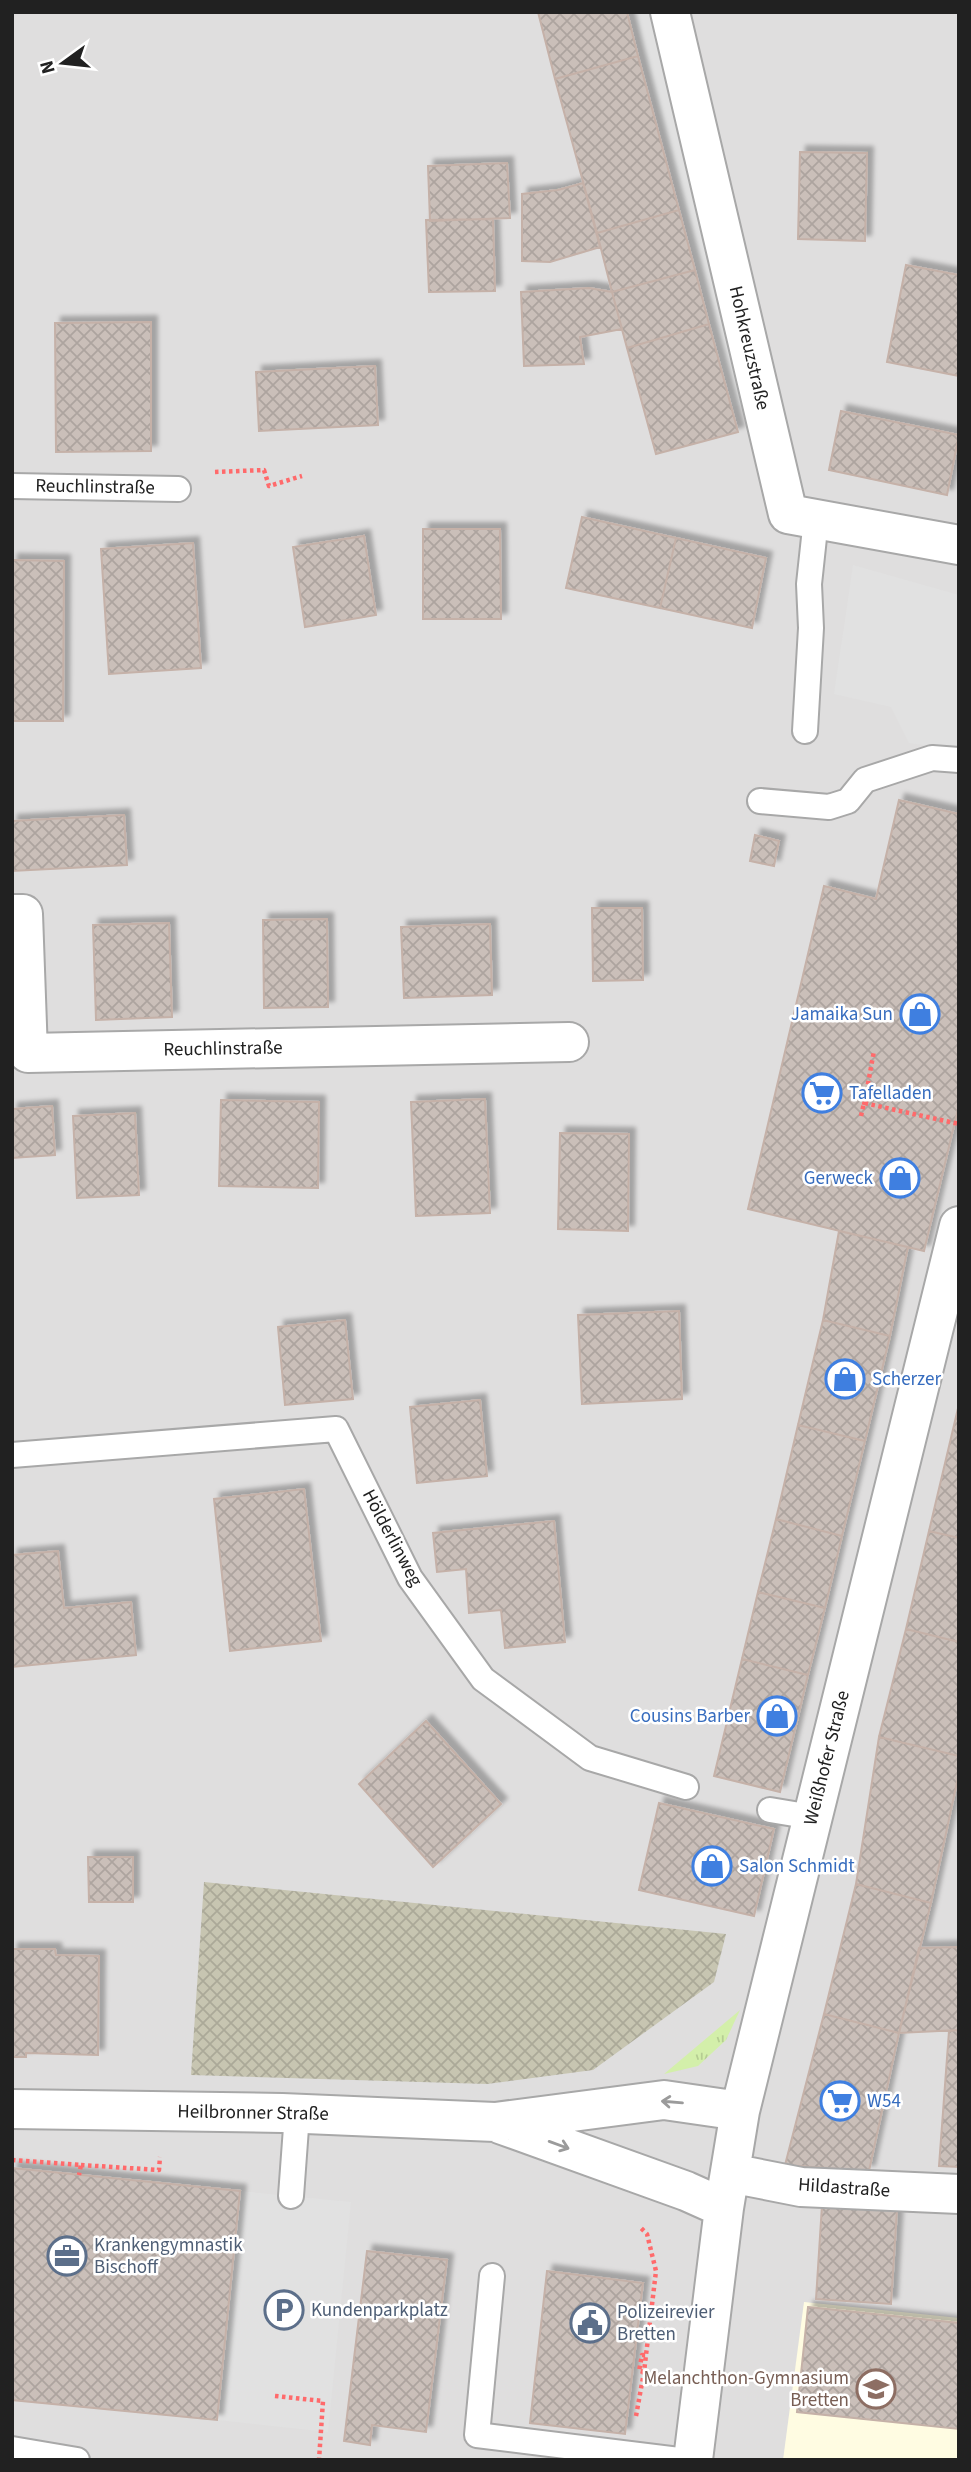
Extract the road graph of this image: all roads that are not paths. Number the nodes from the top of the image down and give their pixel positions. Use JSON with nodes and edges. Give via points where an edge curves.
{"nodes":[{"id":1,"x":670,"y":12,"type":"edge"},
{"id":2,"x":12,"y":486,"type":"edge"},
{"id":3,"x":178,"y":489,"type":"road end"},
{"id":4,"x":816,"y":519,"type":"junction"},
{"id":5,"x":959,"y":545,"type":"edge"},
{"id":6,"x":805,"y":731,"type":"dead end"},
{"id":7,"x":959,"y":760,"type":"edge"},
{"id":8,"x":760,"y":800,"type":"dead end"},
{"id":9,"x":12,"y":914,"type":"edge"},
{"id":10,"x":569,"y":1042,"type":"dead end"},
{"id":11,"x":959,"y":1226,"type":"edge"},
{"id":12,"x":12,"y":1455,"type":"edge"},
{"id":13,"x":686,"y":1787,"type":"dead end"},
{"id":14,"x":771,"y":1810,"type":"dead end"},
{"id":15,"x":811,"y":1817,"type":"junction"},
{"id":16,"x":12,"y":2109,"type":"edge"},
{"id":17,"x":740,"y":2111,"type":"junction"},
{"id":18,"x":298,"y":2114,"type":"junction"},
{"id":19,"x":495,"y":2122,"type":"junction"},
{"id":20,"x":727,"y":2190,"type":"junction"},
{"id":21,"x":959,"y":2194,"type":"edge"},
{"id":22,"x":291,"y":2196,"type":"dead end"},
{"id":23,"x":492,"y":2276,"type":"dead end"},
{"id":24,"x":12,"y":2449,"type":"edge"},
{"id":25,"x":77,"y":2460,"type":"edge"},
{"id":26,"x":679,"y":2460,"type":"edge"},
{"id":27,"x":693,"y":2460,"type":"edge"}],
"edges":[{"from":1,"to":4,"type":"street","name":"Hohkreuzstraße","via":[[789,514]]},
{"from":2,"to":3,"type":"lane","name":"Reuchlinstraße"},
{"from":4,"to":5,"type":"street","name":"Hohkreuzstraße"},
{"from":4,"to":6,"type":"lane","via":[[809,584]]},
{"from":7,"to":8,"type":"lane","via":[[932,758],[865,780],[848,801],[829,807]]},
{"from":9,"to":10,"type":"street","name":"Reuchlinstraße","via":[[23,914],[28,1053]]},
{"from":11,"to":15,"type":"street","name":"Weißhofer Straße"},
{"from":12,"to":13,"type":"lane","name":"Hölderlinweg","via":[[336,1429],[410,1578],[483,1678],[590,1758]]},
{"from":14,"to":15,"type":"lane"},
{"from":15,"to":17,"type":"street","name":"Weißhofer Straße"},
{"from":16,"to":18,"type":"street","name":"Heilbronner Straße"},
{"from":17,"to":19,"type":"street","name":"Heilbronner Straße","one_way":true,"via":[[664,2100]]},
{"from":17,"to":20,"type":"street","name":"Weißhofer Straße"},
{"from":18,"to":19,"type":"street","name":"Heilbronner Straße"},
{"from":18,"to":22,"type":"lane"},
{"from":19,"to":20,"type":"street","name":"Heilbronner Straße","one_way":true,"via":[[686,2191]]},
{"from":20,"to":21,"type":"street","name":"Hildastraße","via":[[802,2187]]},
{"from":20,"to":27,"type":"street","name":"Weißhofer Straße"},
{"from":23,"to":26,"type":"lane","via":[[477,2435]]},
{"from":24,"to":25,"type":"lane"}]}
